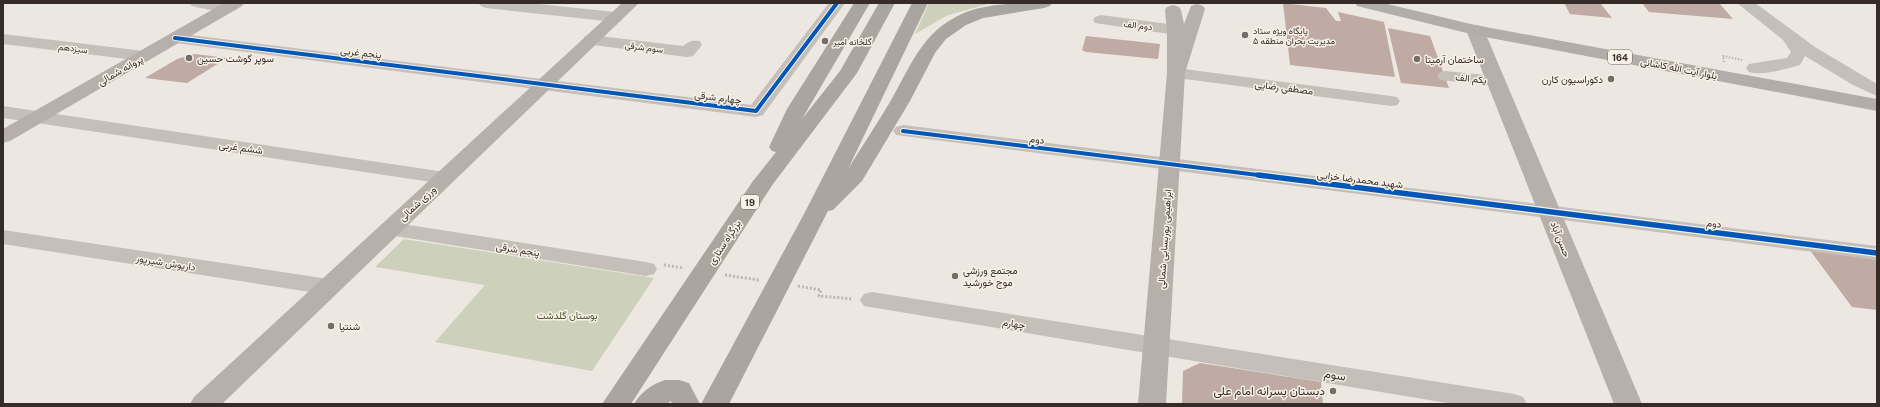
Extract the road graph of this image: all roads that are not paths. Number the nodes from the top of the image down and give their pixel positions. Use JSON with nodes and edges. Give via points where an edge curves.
{"nodes":[{"id":1,"x":197,"y":3,"type":"edge"},
{"id":2,"x":486,"y":3,"type":"edge"},
{"id":3,"x":837,"y":3,"type":"edge"},
{"id":4,"x":862,"y":3,"type":"edge"},
{"id":5,"x":888,"y":3,"type":"edge"},
{"id":6,"x":920,"y":3,"type":"edge"},
{"id":7,"x":1044,"y":3,"type":"edge"},
{"id":8,"x":1363,"y":3,"type":"edge"},
{"id":9,"x":1417,"y":3,"type":"edge"},
{"id":10,"x":1745,"y":3,"type":"edge"},
{"id":11,"x":233,"y":5,"type":"edge"},
{"id":12,"x":1198,"y":6,"type":"edge"},
{"id":13,"x":1168,"y":7,"type":"edge"},
{"id":14,"x":623,"y":10,"type":"edge"},
{"id":15,"x":1101,"y":20,"type":"dead end"},
{"id":16,"x":1176,"y":30,"type":"junction"},
{"id":17,"x":1475,"y":30,"type":"junction"},
{"id":18,"x":175,"y":38,"type":"junction"},
{"id":19,"x":1791,"y":38,"type":"junction"},
{"id":20,"x":3,"y":39,"type":"edge"},
{"id":21,"x":591,"y":40,"type":"junction"},
{"id":22,"x":694,"y":44,"type":"dead end"},
{"id":23,"x":144,"y":56,"type":"junction"},
{"id":24,"x":1755,"y":68,"type":"junction"},
{"id":25,"x":1176,"y":73,"type":"junction"},
{"id":26,"x":1446,"y":76,"type":"dead end"},
{"id":27,"x":1496,"y":81,"type":"junction"},
{"id":28,"x":544,"y":84,"type":"junction"},
{"id":29,"x":1877,"y":91,"type":"edge"},
{"id":30,"x":1391,"y":101,"type":"dead end"},
{"id":31,"x":1877,"y":105,"type":"edge"},
{"id":32,"x":3,"y":112,"type":"edge"},
{"id":33,"x":38,"y":117,"type":"junction"},
{"id":34,"x":903,"y":131,"type":"dead end"},
{"id":35,"x":3,"y":137,"type":"edge"},
{"id":36,"x":1169,"y":164,"type":"junction"},
{"id":37,"x":445,"y":178,"type":"junction"},
{"id":38,"x":764,"y":181,"type":"junction"},
{"id":39,"x":1549,"y":212,"type":"junction"},
{"id":40,"x":815,"y":214,"type":"junction"},
{"id":41,"x":390,"y":229,"type":"junction"},
{"id":42,"x":3,"y":237,"type":"edge"},
{"id":43,"x":1877,"y":253,"type":"edge"},
{"id":44,"x":654,"y":267,"type":"road end"},
{"id":45,"x":329,"y":287,"type":"junction"},
{"id":46,"x":872,"y":300,"type":"road end"},
{"id":47,"x":1156,"y":346,"type":"junction"},
{"id":48,"x":204,"y":404,"type":"edge"},
{"id":49,"x":616,"y":404,"type":"edge"},
{"id":50,"x":648,"y":404,"type":"edge"},
{"id":51,"x":686,"y":404,"type":"edge"},
{"id":52,"x":715,"y":404,"type":"edge"},
{"id":53,"x":1152,"y":404,"type":"edge"},
{"id":54,"x":1514,"y":404,"type":"edge"},
{"id":55,"x":1628,"y":404,"type":"edge"}],
"edges":[{"from":1,"to":11,"type":"street"},
{"from":2,"to":14,"type":"street"},
{"from":3,"to":28,"type":"street","name":"چهارم شرقی","via":[[756,111]]},
{"from":4,"to":38,"type":"highway","via":[[797,109]]},
{"from":5,"to":38,"type":"highway","name":"بزرگراه ستاری","number":"19","via":[[848,73]]},
{"from":6,"to":40,"type":"highway"},
{"from":7,"to":40,"type":"highway","via":[[980,14],[960,21],[940,35],[927,52],[851,181]]},
{"from":8,"to":17,"type":"main road","name":"بلوار آیت الله کاشانی","number":"164"},
{"from":9,"to":24,"type":"main road","name":"بلوار آیت الله کاشانی","number":"164"},
{"from":10,"to":19,"type":"street"},
{"from":11,"to":18,"type":"street","name":"پروانه شمالی"},
{"from":12,"to":13,"type":"street","via":[[1184,12]]},
{"from":12,"to":25,"type":"street","name":"ابراهیمی پوربسابی شمالی"},
{"from":13,"to":16,"type":"street","name":"ابراهیمی پوربسابی شمالی"},
{"from":14,"to":21,"type":"street","name":"ورزی شمالی"},
{"from":15,"to":16,"type":"street","name":"دوم الف"},
{"from":16,"to":25,"type":"street","name":"ابراهیمی پوربسابی شمالی"},
{"from":17,"to":27,"type":"street","name":"حسن آباد"},
{"from":17,"to":31,"type":"main road","name":"بلوار آیت الله کاشانی","number":"164"},
{"from":18,"to":23,"type":"street","name":"پروانه شمالی"},
{"from":18,"to":28,"type":"street","name":"پنجم غربی"},
{"from":19,"to":24,"type":"street","via":[[1799,52],[1794,61]]},
{"from":19,"to":29,"type":"street","via":[[1849,77]]},
{"from":20,"to":23,"type":"street","name":"سیزدهم"},
{"from":21,"to":22,"type":"street","name":"سوم شرقی","via":[[687,52]]},
{"from":21,"to":28,"type":"street","name":"ورزی شمالی"},
{"from":23,"to":33,"type":"street","name":"پروانه شمالی"},
{"from":24,"to":29,"type":"main road","name":"بلوار آیت الله کاشانی","number":"164"},
{"from":25,"to":30,"type":"street","name":"مصطفی رضایی"},
{"from":25,"to":36,"type":"street","name":"ابراهیمی پوربسابی شمالی"},
{"from":26,"to":27,"type":"street","name":"یکم الف"},
{"from":27,"to":39,"type":"street","name":"حسن آباد"},
{"from":28,"to":37,"type":"street","name":"ورزی شمالی"},
{"from":32,"to":33,"type":"street","name":"ششم غربی"},
{"from":33,"to":35,"type":"street","name":"پروانه شمالی"},
{"from":33,"to":37,"type":"street","name":"ششم غربی"},
{"from":34,"to":36,"type":"street","name":"دوم"},
{"from":36,"to":39,"type":"street","name":"شهید محمدرضا خزایی"},
{"from":36,"to":47,"type":"street","name":"ابراهیمی پوربسابی شمالی"},
{"from":37,"to":41,"type":"street","name":"ورزی شمالی"},
{"from":38,"to":49,"type":"highway","name":"بزرگراه ستاری","number":"19"},
{"from":39,"to":43,"type":"street","name":"دوم"},
{"from":39,"to":55,"type":"street","name":"حسن آباد"},
{"from":40,"to":52,"type":"highway"},
{"from":41,"to":44,"type":"street","name":"پنجم شرقی"},
{"from":41,"to":45,"type":"street","name":"ورزی شمالی"},
{"from":42,"to":45,"type":"street","name":"داریوش شیرپور"},
{"from":45,"to":48,"type":"street","name":"ورزی شمالی"},
{"from":46,"to":47,"type":"street","name":"چهارم"},
{"from":47,"to":53,"type":"street","name":"ابراهیمی پوربسابی شمالی"},
{"from":47,"to":54,"type":"street","name":"سوم"},
{"from":50,"to":51,"type":"highway","via":[[665,390],[679,390]]}]}
